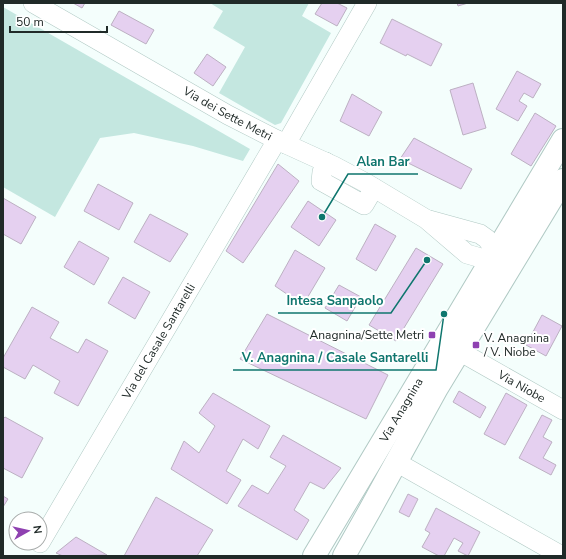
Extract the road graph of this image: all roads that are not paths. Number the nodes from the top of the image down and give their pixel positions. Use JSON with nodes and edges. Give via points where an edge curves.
{"nodes":[{"id":1,"x":33,"y":3,"type":"edge"},
{"id":2,"x":367,"y":3,"type":"edge"},
{"id":3,"x":563,"y":140,"type":"edge"},
{"id":4,"x":282,"y":142,"type":"junction"},
{"id":5,"x":563,"y":180,"type":"edge"},
{"id":6,"x":505,"y":257,"type":"junction"},
{"id":7,"x":459,"y":351,"type":"junction"},
{"id":8,"x":563,"y":410,"type":"edge"},
{"id":9,"x":396,"y":462,"type":"junction"},
{"id":10,"x":48,"y":530,"type":"edge"},
{"id":11,"x":314,"y":556,"type":"edge"},
{"id":12,"x":344,"y":556,"type":"edge"},
{"id":13,"x":562,"y":556,"type":"edge"}],
"edges":[{"from":1,"to":4,"type":"street","name":"Via dei Sette Metri","via":[[214,108]]},
{"from":2,"to":4,"type":"street","name":"Via del Casale Santarelli"},
{"from":3,"to":6,"type":"main road","name":"Via Anagnina"},
{"from":4,"to":6,"type":"street","name":"Via dei Sette Metri","via":[[326,162],[426,219],[467,254],[481,258]]},
{"from":4,"to":10,"type":"street","name":"Via del Casale Santarelli"},
{"from":5,"to":6,"type":"main road","name":"Via Anagnina"},
{"from":6,"to":7,"type":"main road","name":"Via Anagnina"},
{"from":6,"to":11,"type":"main road","name":"Via Anagnina"},
{"from":7,"to":8,"type":"street","name":"Via Niobe"},
{"from":7,"to":9,"type":"main road","name":"Via Anagnina"},
{"from":9,"to":12,"type":"main road","name":"Via Anagnina"},
{"from":9,"to":13,"type":"street"}]}
